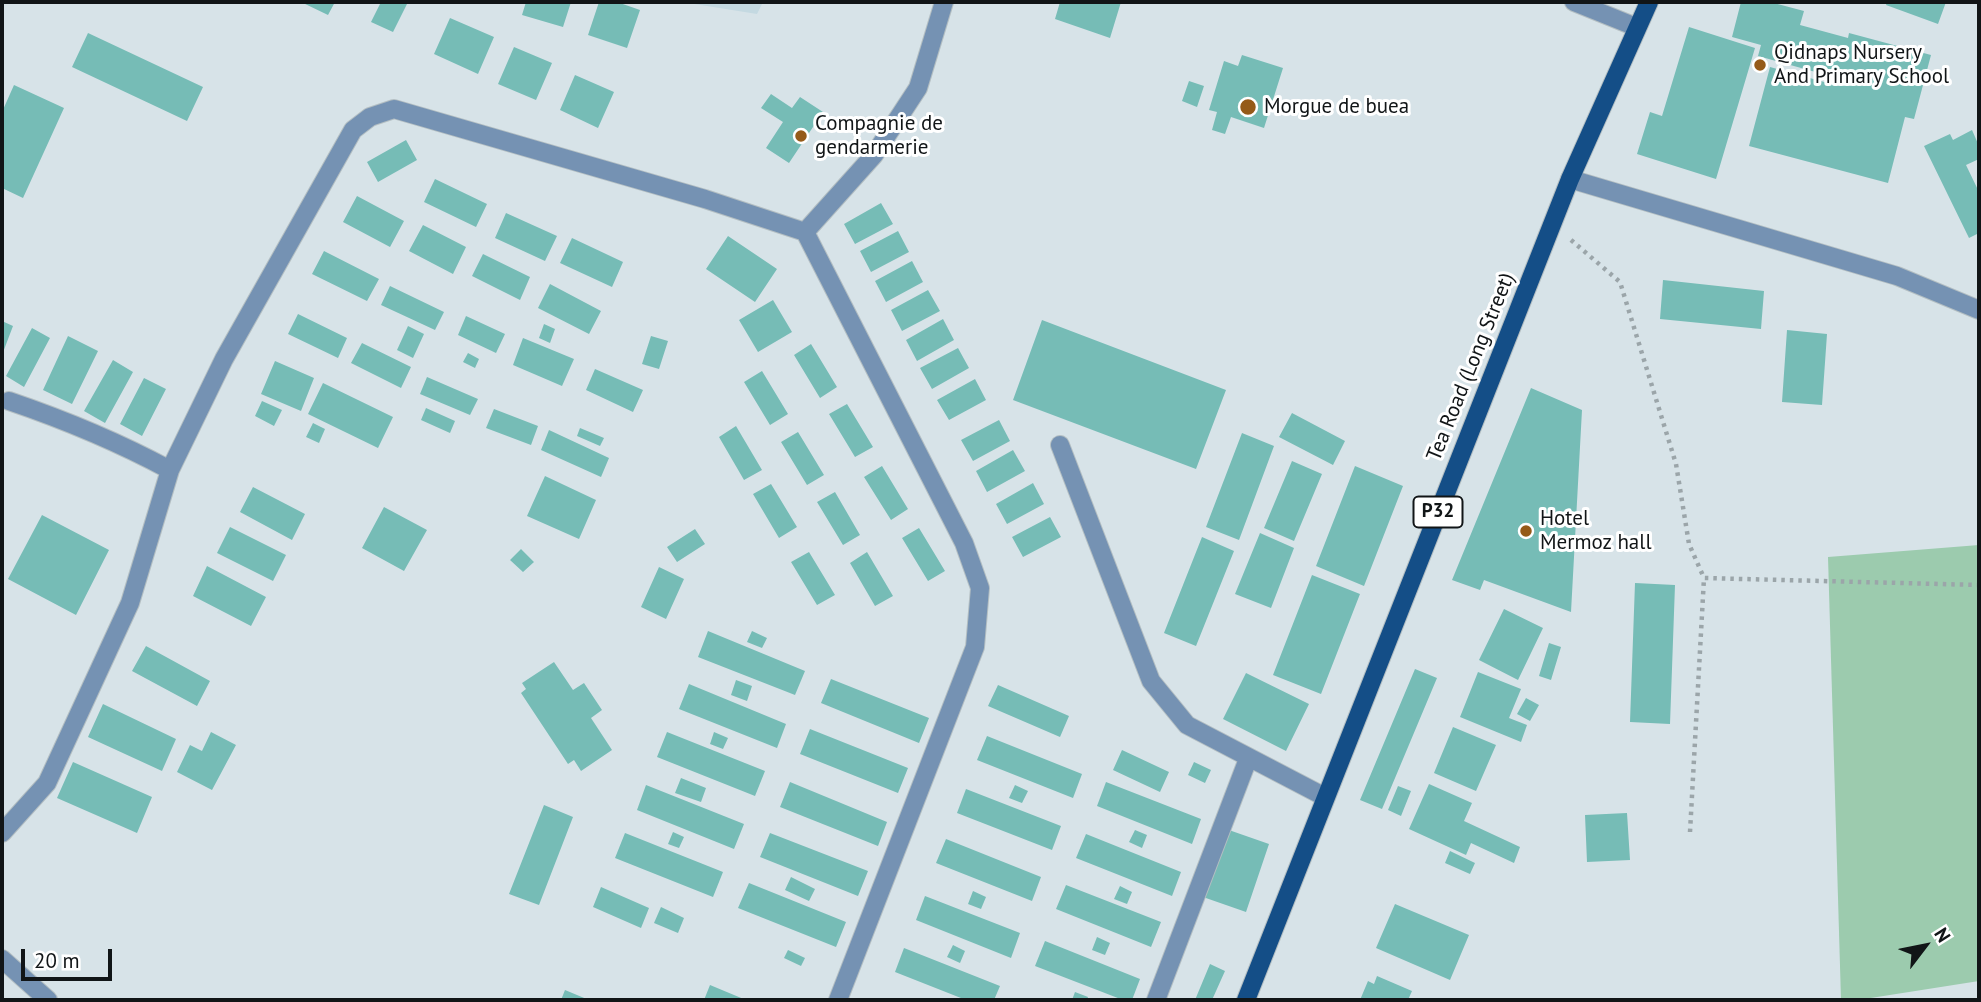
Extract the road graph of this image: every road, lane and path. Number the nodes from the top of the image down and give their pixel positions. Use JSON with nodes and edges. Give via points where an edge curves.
{"nodes":[{"id":1,"x":944,"y":2,"type":"edge"},
{"id":2,"x":1574,"y":2,"type":"edge"},
{"id":3,"x":1649,"y":2,"type":"edge"},
{"id":4,"x":1636,"y":27,"type":"junction"},
{"id":5,"x":1570,"y":179,"type":"junction"},
{"id":6,"x":1552,"y":223,"type":"junction"},
{"id":7,"x":805,"y":232,"type":"junction"},
{"id":8,"x":1979,"y":310,"type":"edge"},
{"id":9,"x":9,"y":401,"type":"dead end"},
{"id":10,"x":1060,"y":444,"type":"dead end"},
{"id":11,"x":170,"y":470,"type":"junction"},
{"id":12,"x":1704,"y":578,"type":"junction"},
{"id":13,"x":1979,"y":584,"type":"edge"},
{"id":14,"x":1248,"y":759,"type":"junction"},
{"id":15,"x":1325,"y":797,"type":"junction"},
{"id":16,"x":1690,"y":832,"type":"dead end"},
{"id":17,"x":2,"y":833,"type":"edge"},
{"id":18,"x":2,"y":959,"type":"edge"},
{"id":19,"x":48,"y":1000,"type":"edge"},
{"id":20,"x":838,"y":1000,"type":"edge"},
{"id":21,"x":1156,"y":1000,"type":"edge"},
{"id":22,"x":1245,"y":1000,"type":"edge"}],
"edges":[{"from":1,"to":7,"type":"street","via":[[918,88],[874,155]]},
{"from":2,"to":4,"type":"street"},
{"from":3,"to":4,"type":"main road","number":"P32"},
{"from":4,"to":5,"type":"main road","name":"Tea Road (Long Street)","number":"P32"},
{"from":5,"to":6,"type":"main road","name":"Tea Road (Long Street)","number":"P32"},
{"from":5,"to":8,"type":"street","via":[[1897,275]]},
{"from":6,"to":12,"type":"path","via":[[1620,282],[1676,464],[1689,544]]},
{"from":6,"to":15,"type":"main road","name":"Tea Road (Long Street)","number":"P32"},
{"from":7,"to":11,"type":"street","via":[[394,109],[370,117],[353,130],[224,359]]},
{"from":7,"to":20,"type":"street","via":[[964,543],[980,588],[975,647]]},
{"from":9,"to":11,"type":"street","via":[[126,446]]},
{"from":10,"to":14,"type":"street","via":[[1152,681],[1187,725]]},
{"from":11,"to":17,"type":"street","via":[[130,603],[47,783]]},
{"from":12,"to":13,"type":"path"},
{"from":12,"to":16,"type":"path"},
{"from":14,"to":15,"type":"street"},
{"from":14,"to":21,"type":"street"},
{"from":15,"to":22,"type":"main road","name":"Tea Road (Long Street)","number":"P32"},
{"from":18,"to":19,"type":"street"}]}
